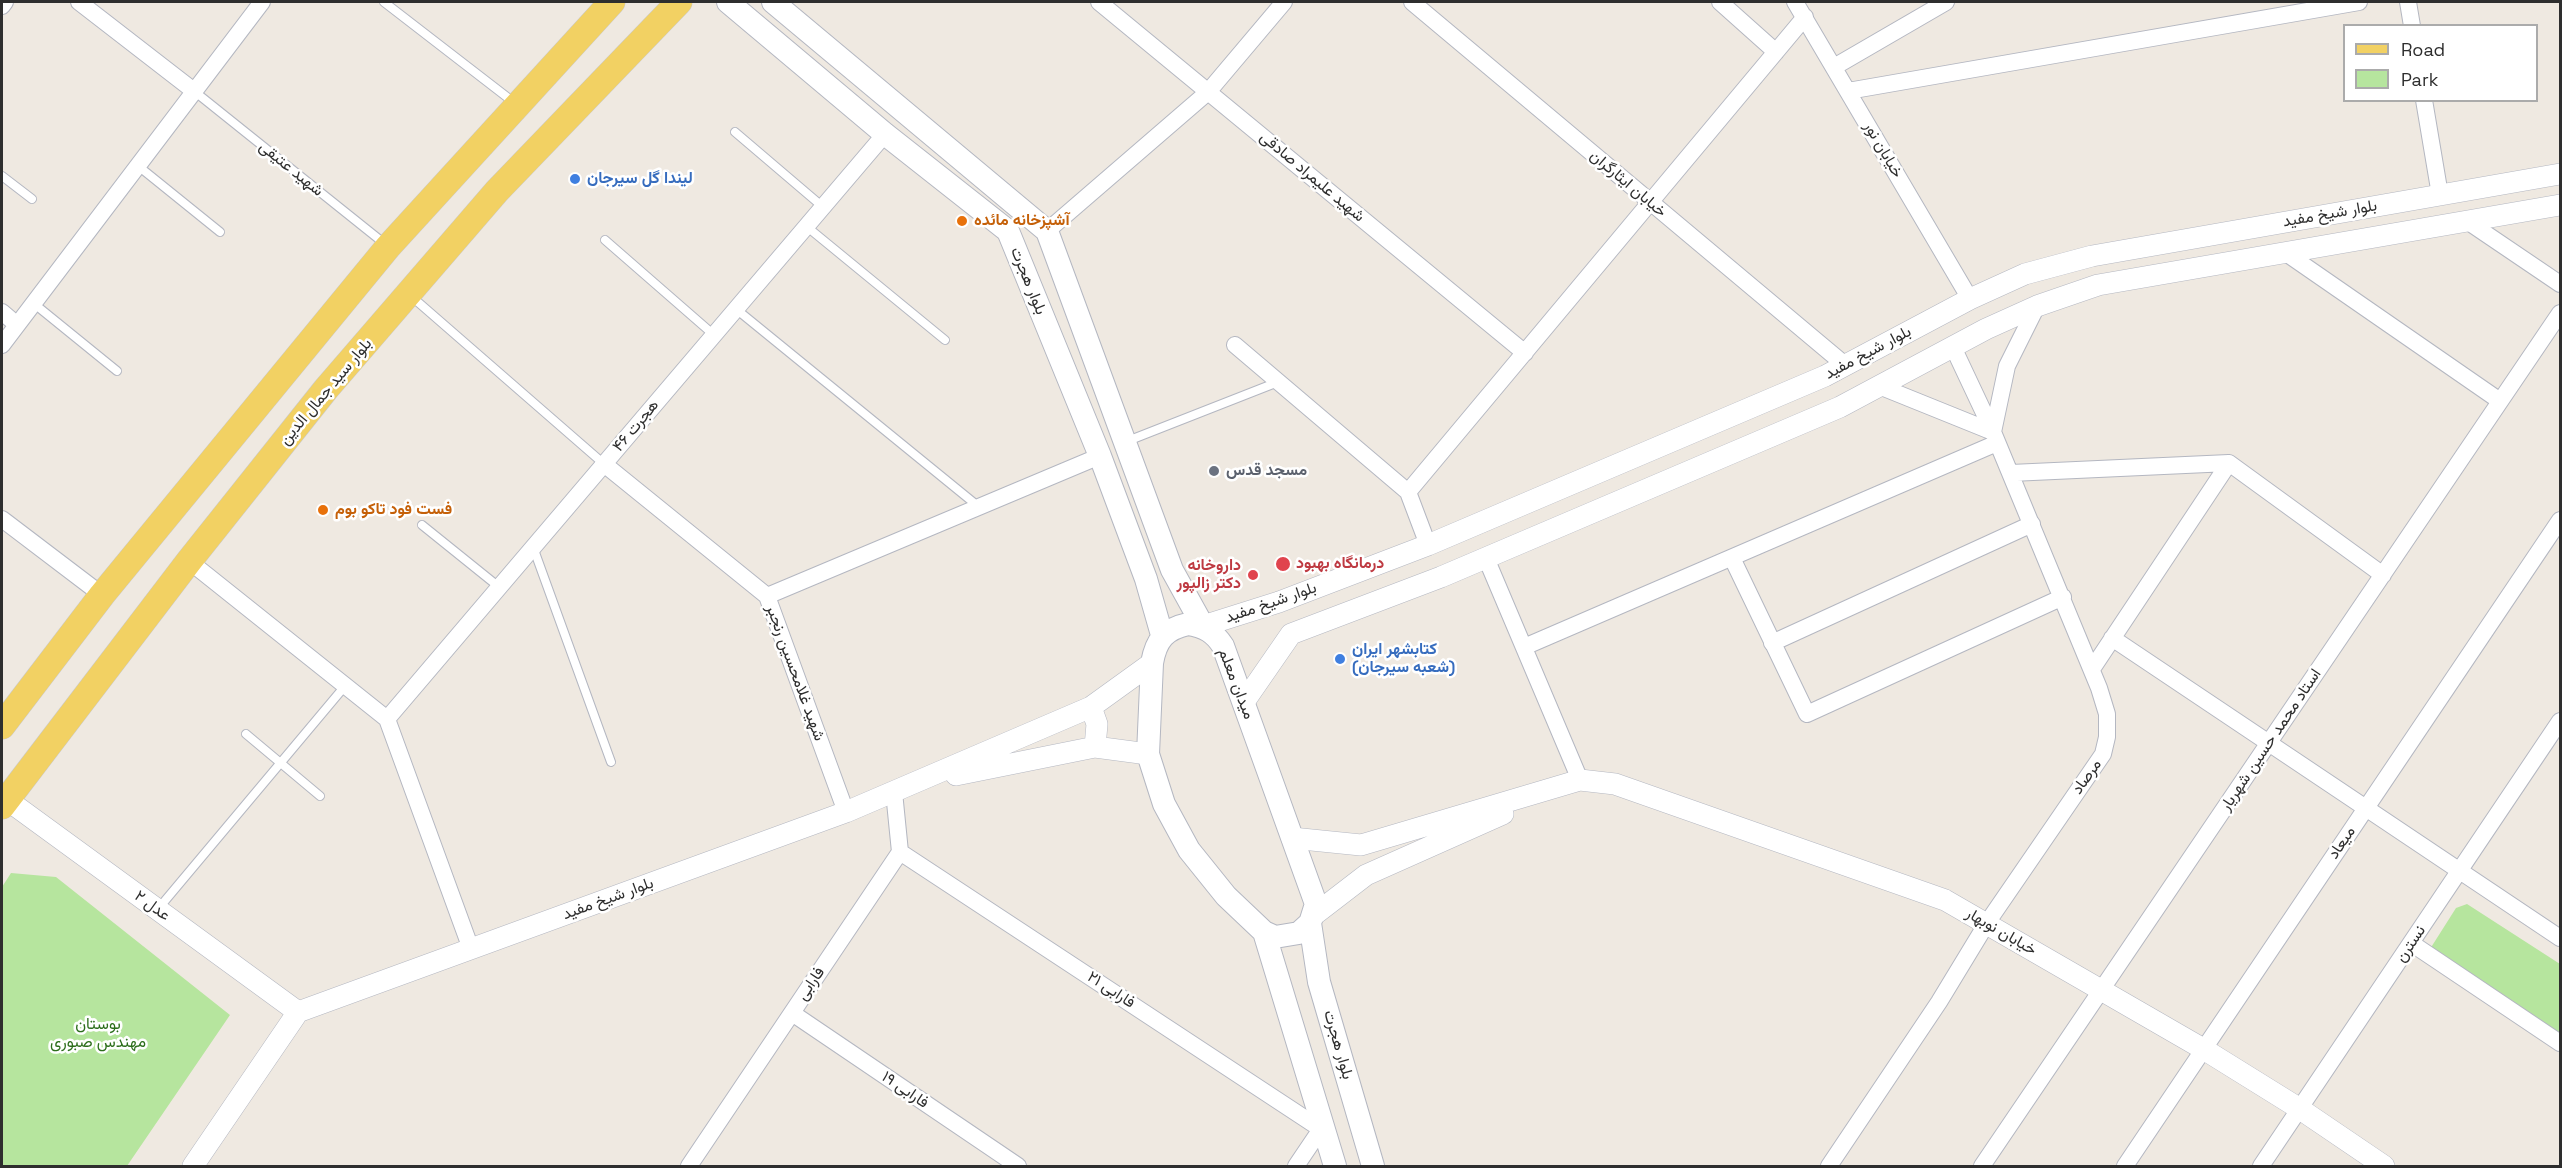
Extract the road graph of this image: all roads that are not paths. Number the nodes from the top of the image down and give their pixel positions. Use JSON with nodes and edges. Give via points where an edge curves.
{"nodes":[{"id":1,"x":5,"y":2,"type":"edge"},
{"id":2,"x":79,"y":2,"type":"edge"},
{"id":3,"x":262,"y":2,"type":"edge"},
{"id":4,"x":384,"y":2,"type":"edge"},
{"id":5,"x":612,"y":2,"type":"edge"},
{"id":6,"x":679,"y":2,"type":"edge"},
{"id":7,"x":728,"y":2,"type":"edge"},
{"id":8,"x":773,"y":2,"type":"edge"},
{"id":9,"x":1099,"y":2,"type":"edge"},
{"id":10,"x":1284,"y":2,"type":"edge"},
{"id":11,"x":1412,"y":2,"type":"edge"},
{"id":12,"x":1720,"y":2,"type":"edge"},
{"id":13,"x":1795,"y":2,"type":"edge"},
{"id":14,"x":1946,"y":2,"type":"edge"},
{"id":15,"x":2359,"y":2,"type":"edge"},
{"id":16,"x":2408,"y":2,"type":"edge"},
{"id":17,"x":2,"y":6,"type":"edge"},
{"id":18,"x":1805,"y":17,"type":"junction"},
{"id":19,"x":2412,"y":24,"type":"edge"},
{"id":20,"x":1776,"y":52,"type":"junction"},
{"id":21,"x":1834,"y":67,"type":"junction"},
{"id":22,"x":194,"y":91,"type":"junction"},
{"id":23,"x":1848,"y":91,"type":"junction"},
{"id":24,"x":1208,"y":92,"type":"junction"},
{"id":25,"x":2424,"y":102,"type":"edge"},
{"id":26,"x":516,"y":104,"type":"junction"},
{"id":27,"x":735,"y":132,"type":"dead end"},
{"id":28,"x":885,"y":134,"type":"junction"},
{"id":29,"x":137,"y":165,"type":"junction"},
{"id":30,"x":2560,"y":174,"type":"edge"},
{"id":31,"x":2,"y":176,"type":"edge"},
{"id":32,"x":2440,"y":195,"type":"junction"},
{"id":33,"x":32,"y":199,"type":"dead end"},
{"id":34,"x":1650,"y":202,"type":"junction"},
{"id":35,"x":2560,"y":205,"type":"edge"},
{"id":36,"x":823,"y":207,"type":"junction"},
{"id":37,"x":2467,"y":221,"type":"junction"},
{"id":38,"x":806,"y":226,"type":"junction"},
{"id":39,"x":1047,"y":231,"type":"junction"},
{"id":40,"x":220,"y":232,"type":"dead end"},
{"id":41,"x":605,"y":240,"type":"dead end"},
{"id":42,"x":388,"y":247,"type":"junction"},
{"id":43,"x":2286,"y":253,"type":"junction"},
{"id":44,"x":2560,"y":284,"type":"edge"},
{"id":45,"x":408,"y":294,"type":"junction"},
{"id":46,"x":1970,"y":299,"type":"junction"},
{"id":47,"x":32,"y":302,"type":"junction"},
{"id":48,"x":2037,"y":306,"type":"junction"},
{"id":49,"x":736,"y":309,"type":"junction"},
{"id":50,"x":2,"y":312,"type":"edge"},
{"id":51,"x":2560,"y":313,"type":"edge"},
{"id":52,"x":16,"y":324,"type":"junction"},
{"id":53,"x":714,"y":335,"type":"junction"},
{"id":54,"x":945,"y":340,"type":"dead end"},
{"id":55,"x":2,"y":345,"type":"edge"},
{"id":56,"x":1235,"y":345,"type":"dead end"},
{"id":57,"x":1953,"y":347,"type":"junction"},
{"id":58,"x":1525,"y":353,"type":"junction"},
{"id":59,"x":1845,"y":365,"type":"junction"},
{"id":60,"x":117,"y":371,"type":"dead end"},
{"id":61,"x":1278,"y":382,"type":"junction"},
{"id":62,"x":1879,"y":386,"type":"junction"},
{"id":63,"x":2500,"y":402,"type":"junction"},
{"id":64,"x":1995,"y":437,"type":"junction"},
{"id":65,"x":1124,"y":442,"type":"junction"},
{"id":66,"x":1100,"y":456,"type":"junction"},
{"id":67,"x":2229,"y":463,"type":"junction"},
{"id":68,"x":604,"y":464,"type":"junction"},
{"id":69,"x":2011,"y":473,"type":"junction"},
{"id":70,"x":1408,"y":492,"type":"junction"},
{"id":71,"x":979,"y":507,"type":"junction"},
{"id":72,"x":2,"y":519,"type":"edge"},
{"id":73,"x":2560,"y":520,"type":"edge"},
{"id":74,"x":2032,"y":524,"type":"junction"},
{"id":75,"x":422,"y":525,"type":"dead end"},
{"id":76,"x":1428,"y":545,"type":"junction"},
{"id":77,"x":534,"y":547,"type":"junction"},
{"id":78,"x":1486,"y":558,"type":"junction"},
{"id":79,"x":1732,"y":558,"type":"junction"},
{"id":80,"x":189,"y":561,"type":"junction"},
{"id":81,"x":2383,"y":575,"type":"junction"},
{"id":82,"x":499,"y":587,"type":"junction"},
{"id":83,"x":102,"y":595,"type":"junction"},
{"id":84,"x":767,"y":596,"type":"junction"},
{"id":85,"x":2063,"y":597,"type":"junction"},
{"id":86,"x":1278,"y":602,"type":"junction"},
{"id":87,"x":1203,"y":626,"type":"junction"},
{"id":88,"x":1291,"y":634,"type":"junction"},
{"id":89,"x":1162,"y":635,"type":"junction"},
{"id":90,"x":2112,"y":638,"type":"junction"},
{"id":91,"x":1772,"y":643,"type":"junction"},
{"id":92,"x":1524,"y":647,"type":"junction"},
{"id":93,"x":1152,"y":663,"type":"junction"},
{"id":94,"x":2092,"y":669,"type":"junction"},
{"id":95,"x":345,"y":686,"type":"junction"},
{"id":96,"x":1244,"y":702,"type":"junction"},
{"id":97,"x":1091,"y":707,"type":"junction"},
{"id":98,"x":387,"y":720,"type":"junction"},
{"id":99,"x":2560,"y":721,"type":"edge"},
{"id":100,"x":2,"y":726,"type":"edge"},
{"id":101,"x":246,"y":734,"type":"dead end"},
{"id":102,"x":2270,"y":742,"type":"junction"},
{"id":103,"x":1095,"y":747,"type":"junction"},
{"id":104,"x":1148,"y":754,"type":"junction"},
{"id":105,"x":611,"y":762,"type":"dead end"},
{"id":106,"x":280,"y":763,"type":"junction"},
{"id":107,"x":1580,"y":780,"type":"junction"},
{"id":108,"x":917,"y":782,"type":"junction"},
{"id":109,"x":894,"y":792,"type":"junction"},
{"id":110,"x":320,"y":796,"type":"dead end"},
{"id":111,"x":4,"y":803,"type":"edge"},
{"id":112,"x":2367,"y":807,"type":"junction"},
{"id":113,"x":846,"y":812,"type":"junction"},
{"id":114,"x":1292,"y":837,"type":"junction"},
{"id":115,"x":1361,"y":845,"type":"junction"},
{"id":116,"x":900,"y":852,"type":"junction"},
{"id":117,"x":2460,"y":870,"type":"junction"},
{"id":118,"x":1366,"y":875,"type":"junction"},
{"id":119,"x":158,"y":910,"type":"junction"},
{"id":120,"x":1312,"y":919,"type":"junction"},
{"id":121,"x":1987,"y":922,"type":"junction"},
{"id":122,"x":1264,"y":932,"type":"junction"},
{"id":123,"x":2560,"y":938,"type":"edge"},
{"id":124,"x":2411,"y":943,"type":"junction"},
{"id":125,"x":471,"y":949,"type":"junction"},
{"id":126,"x":2101,"y":990,"type":"junction"},
{"id":127,"x":298,"y":1012,"type":"junction"},
{"id":128,"x":792,"y":1014,"type":"junction"},
{"id":129,"x":2560,"y":1043,"type":"edge"},
{"id":130,"x":2205,"y":1050,"type":"junction"},
{"id":131,"x":2300,"y":1109,"type":"junction"},
{"id":132,"x":1321,"y":1129,"type":"junction"},
{"id":133,"x":1014,"y":1166,"type":"edge"},
{"id":134,"x":193,"y":1167,"type":"edge"},
{"id":135,"x":688,"y":1167,"type":"edge"},
{"id":136,"x":1296,"y":1167,"type":"edge"},
{"id":137,"x":1335,"y":1167,"type":"edge"},
{"id":138,"x":1373,"y":1167,"type":"edge"},
{"id":139,"x":1829,"y":1167,"type":"edge"},
{"id":140,"x":1982,"y":1167,"type":"edge"},
{"id":141,"x":2125,"y":1167,"type":"edge"},
{"id":142,"x":2261,"y":1167,"type":"edge"},
{"id":143,"x":2384,"y":1167,"type":"edge"}],
"edges":[{"from":1,"to":17,"type":"street"},
{"from":2,"to":22,"type":"street"},
{"from":3,"to":22,"type":"street"},
{"from":4,"to":26,"type":"lane"},
{"from":5,"to":26,"type":"main road"},
{"from":6,"to":45,"type":"main road","name":"بلوار سید جمال الدین","via":[[497,191]]},
{"from":7,"to":28,"type":"main road","name":"بلوار هجرت"},
{"from":8,"to":39,"type":"main road"},
{"from":9,"to":24,"type":"street","name":"شهید علیمراد صادقی"},
{"from":10,"to":24,"type":"street"},
{"from":11,"to":34,"type":"street","name":"خیابان ایثارگران"},
{"from":12,"to":20,"type":"street"},
{"from":13,"to":18,"type":"street","name":"خیابان نور"},
{"from":14,"to":21,"type":"street"},
{"from":15,"to":23,"type":"street"},
{"from":16,"to":19,"type":"street"},
{"from":18,"to":20,"type":"street"},
{"from":18,"to":21,"type":"street","name":"خیابان نور"},
{"from":20,"to":34,"type":"street"},
{"from":21,"to":23,"type":"street","name":"خیابان نور"},
{"from":22,"to":29,"type":"street"},
{"from":22,"to":42,"type":"lane","name":"شهید عتیقی"},
{"from":23,"to":46,"type":"street","name":"خیابان نور"},
{"from":24,"to":39,"type":"street"},
{"from":24,"to":58,"type":"street","name":"شهید علیمراد صادقی"},
{"from":25,"to":32,"type":"street"},
{"from":26,"to":42,"type":"main road"},
{"from":27,"to":36,"type":"lane"},
{"from":28,"to":36,"type":"street","name":"هجرت ۴۶"},
{"from":28,"to":66,"type":"main road","name":"بلوار هجرت","via":[[1008,231]]},
{"from":29,"to":40,"type":"lane"},
{"from":29,"to":47,"type":"street"},
{"from":30,"to":32,"type":"street","name":"بلوار شیخ مفید"},
{"from":31,"to":33,"type":"lane"},
{"from":32,"to":46,"type":"street","name":"بلوار شیخ مفید","via":[[2092,256],[2025,274]]},
{"from":34,"to":58,"type":"street"},
{"from":34,"to":59,"type":"street","name":"خیابان ایثارگران"},
{"from":35,"to":37,"type":"street","name":"بلوار شیخ مفید"},
{"from":36,"to":38,"type":"street","name":"هجرت ۴۶"},
{"from":37,"to":43,"type":"street","name":"بلوار شیخ مفید"},
{"from":37,"to":44,"type":"street"},
{"from":38,"to":49,"type":"street","name":"هجرت ۴۶"},
{"from":38,"to":54,"type":"lane"},
{"from":39,"to":65,"type":"main road","name":"بلوار هجرت"},
{"from":41,"to":53,"type":"lane"},
{"from":42,"to":83,"type":"main road"},
{"from":43,"to":48,"type":"street","name":"بلوار شیخ مفید","via":[[2098,285]]},
{"from":43,"to":63,"type":"street"},
{"from":45,"to":68,"type":"lane"},
{"from":45,"to":80,"type":"main road","name":"بلوار سید جمال الدین","via":[[326,389]]},
{"from":46,"to":59,"type":"street","name":"بلوار شیخ مفید"},
{"from":47,"to":52,"type":"street"},
{"from":47,"to":60,"type":"lane"},
{"from":48,"to":57,"type":"street","name":"بلوار شیخ مفید"},
{"from":48,"to":64,"type":"street","via":[[2007,366]]},
{"from":49,"to":53,"type":"street","name":"هجرت ۴۶"},
{"from":49,"to":71,"type":"lane"},
{"from":50,"to":52,"type":"street"},
{"from":51,"to":63,"type":"street","name":"استاد محمد حسین شهریار"},
{"from":52,"to":55,"type":"street"},
{"from":53,"to":68,"type":"street","name":"هجرت ۴۶"},
{"from":56,"to":61,"type":"street"},
{"from":57,"to":62,"type":"street","name":"بلوار شیخ مفید"},
{"from":57,"to":64,"type":"street","name":"مرصاد"},
{"from":58,"to":70,"type":"street"},
{"from":59,"to":76,"type":"street","name":"بلوار شیخ مفید"},
{"from":61,"to":65,"type":"lane"},
{"from":61,"to":70,"type":"street"},
{"from":62,"to":64,"type":"street"},
{"from":62,"to":78,"type":"street","name":"بلوار شیخ مفید","via":[[1840,407]]},
{"from":63,"to":81,"type":"street","name":"استاد محمد حسین شهریار"},
{"from":64,"to":69,"type":"street","name":"مرصاد"},
{"from":64,"to":79,"type":"street"},
{"from":65,"to":87,"type":"main road","name":"بلوار هجرت","via":[[1172,570]]},
{"from":66,"to":71,"type":"street"},
{"from":66,"to":89,"type":"main road","name":"بلوار هجرت","via":[[1146,579]]},
{"from":67,"to":69,"type":"street"},
{"from":67,"to":81,"type":"street"},
{"from":67,"to":90,"type":"street"},
{"from":68,"to":77,"type":"street","name":"هجرت ۴۶"},
{"from":68,"to":84,"type":"street","name":"شهید غلامحسین رنجبر"},
{"from":69,"to":74,"type":"street","name":"مرصاد"},
{"from":70,"to":76,"type":"street"},
{"from":71,"to":84,"type":"street"},
{"from":72,"to":83,"type":"street"},
{"from":73,"to":112,"type":"street","name":"میعاد"},
{"from":74,"to":85,"type":"street","name":"مرصاد"},
{"from":74,"to":91,"type":"street"},
{"from":75,"to":82,"type":"lane"},
{"from":76,"to":86,"type":"street","name":"بلوار شیخ مفید"},
{"from":77,"to":82,"type":"street","name":"هجرت ۴۶"},
{"from":77,"to":105,"type":"lane"},
{"from":78,"to":88,"type":"street","name":"بلوار شیخ مفید"},
{"from":78,"to":92,"type":"street"},
{"from":79,"to":91,"type":"street"},
{"from":79,"to":92,"type":"street"},
{"from":80,"to":95,"type":"street"},
{"from":80,"to":111,"type":"main road","name":"بلوار سید جمال الدین"},
{"from":81,"to":102,"type":"street","name":"استاد محمد حسین شهریار"},
{"from":82,"to":98,"type":"street","name":"هجرت ۴۶"},
{"from":83,"to":100,"type":"main road"},
{"from":84,"to":113,"type":"street","name":"شهید غلامحسین رنجبر"},
{"from":85,"to":91,"type":"street","via":[[1807,714]]},
{"from":85,"to":94,"type":"street","name":"مرصاد"},
{"from":86,"to":87,"type":"street","name":"بلوار شیخ مفید"},
{"from":86,"to":88,"type":"street","via":[[1279,621]]},
{"from":87,"to":89,"type":"main road","via":[[1174,627]]},
{"from":87,"to":96,"type":"main road","name":"میدان معلم","via":[[1223,646]]},
{"from":88,"to":96,"type":"street"},
{"from":89,"to":93,"type":"main road","via":[[1154,648]]},
{"from":90,"to":94,"type":"street"},
{"from":90,"to":102,"type":"street"},
{"from":92,"to":107,"type":"street"},
{"from":93,"to":97,"type":"street"},
{"from":93,"to":104,"type":"main road"},
{"from":94,"to":121,"type":"street","name":"مرصاد","via":[[2107,714],[2103,754]]},
{"from":95,"to":98,"type":"street"},
{"from":95,"to":106,"type":"lane"},
{"from":96,"to":114,"type":"main road","name":"میدان معلم"},
{"from":97,"to":103,"type":"street","via":[[1097,724]]},
{"from":97,"to":108,"type":"street"},
{"from":98,"to":125,"type":"street"},
{"from":99,"to":117,"type":"street","name":"نسترن"},
{"from":101,"to":106,"type":"lane"},
{"from":102,"to":112,"type":"street"},
{"from":102,"to":126,"type":"street","name":"استاد محمد حسین شهریار"},
{"from":103,"to":104,"type":"street"},
{"from":103,"to":108,"type":"street"},
{"from":104,"to":122,"type":"main road","via":[[1164,804],[1189,850],[1226,896]]},
{"from":106,"to":110,"type":"lane"},
{"from":106,"to":119,"type":"lane"},
{"from":107,"to":115,"type":"street"},
{"from":107,"to":118,"type":"street"},
{"from":107,"to":121,"type":"street","name":"خیابان نوبهار","via":[[1615,784],[1945,900]]},
{"from":108,"to":109,"type":"street","name":"بلوار شیخ مفید"},
{"from":109,"to":113,"type":"street","name":"بلوار شیخ مفید"},
{"from":109,"to":116,"type":"street"},
{"from":111,"to":119,"type":"street","name":"عدل ۲"},
{"from":112,"to":117,"type":"street"},
{"from":112,"to":130,"type":"street","name":"میعاد"},
{"from":113,"to":125,"type":"street","name":"بلوار شیخ مفید"},
{"from":114,"to":115,"type":"street"},
{"from":114,"to":120,"type":"main road","name":"میدان معلم","via":[[1316,904]]},
{"from":115,"to":118,"type":"street","via":[[1359,855]]},
{"from":116,"to":128,"type":"street","name":"فارابی"},
{"from":116,"to":132,"type":"street","name":"فارابی ۲۱"},
{"from":117,"to":123,"type":"street"},
{"from":117,"to":124,"type":"street","name":"نسترن"},
{"from":118,"to":120,"type":"street"},
{"from":119,"to":127,"type":"street","name":"عدل ۲"},
{"from":120,"to":122,"type":"main road","via":[[1299,933],[1287,937]]},
{"from":120,"to":138,"type":"main road","name":"بلوار هجرت","via":[[1319,982]]},
{"from":121,"to":126,"type":"street","name":"خیابان نوبهار"},
{"from":121,"to":139,"type":"street","name":"مرصاد","via":[[1939,1002]]},
{"from":122,"to":132,"type":"main road"},
{"from":124,"to":129,"type":"street"},
{"from":124,"to":131,"type":"street","name":"نسترن"},
{"from":125,"to":127,"type":"street","name":"بلوار شیخ مفید"},
{"from":126,"to":130,"type":"street","name":"خیابان نوبهار"},
{"from":126,"to":140,"type":"street","name":"استاد محمد حسین شهریار"},
{"from":127,"to":134,"type":"street"},
{"from":128,"to":133,"type":"street","name":"فارابی ۱۹"},
{"from":128,"to":135,"type":"street","name":"فارابی"},
{"from":130,"to":131,"type":"street","name":"خیابان نوبهار"},
{"from":130,"to":141,"type":"street","name":"میعاد"},
{"from":131,"to":142,"type":"street","name":"نسترن"},
{"from":131,"to":143,"type":"street","name":"خیابان نوبهار"},
{"from":132,"to":136,"type":"street"},
{"from":132,"to":137,"type":"main road"}]}
